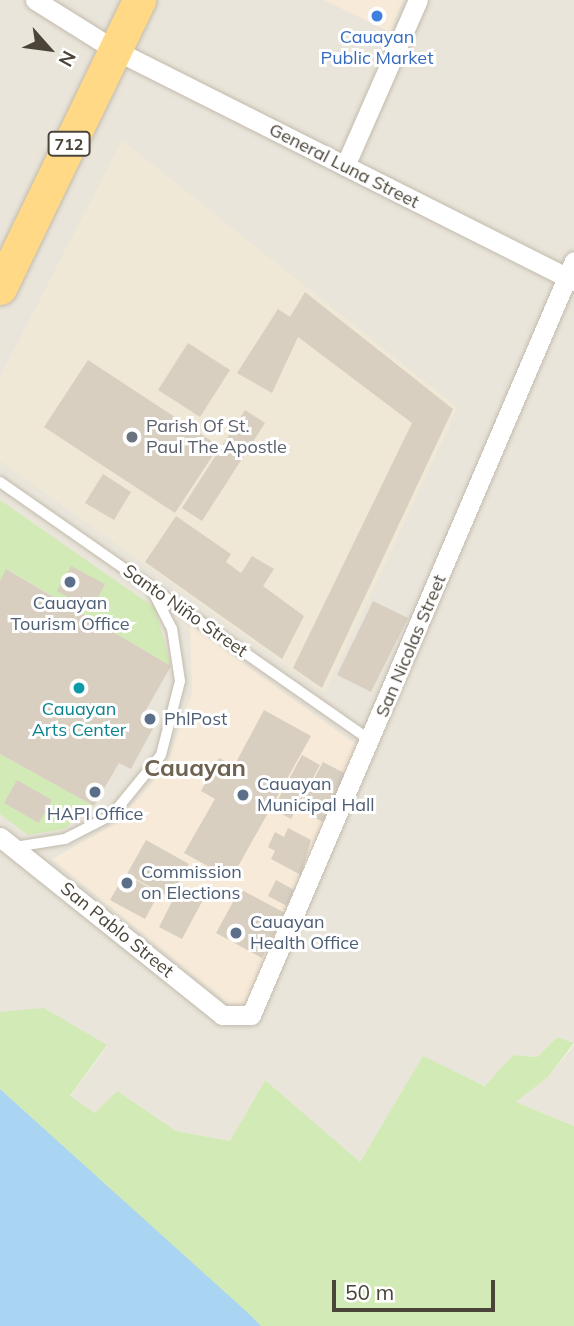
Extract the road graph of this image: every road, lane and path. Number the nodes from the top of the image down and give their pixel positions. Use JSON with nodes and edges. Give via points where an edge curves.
{"nodes":[{"id":1,"x":35,"y":0,"type":"edge"},
{"id":2,"x":139,"y":0,"type":"edge"},
{"id":3,"x":418,"y":0,"type":"edge"},
{"id":4,"x":115,"y":50,"type":"junction"},
{"id":5,"x":345,"y":166,"type":"junction"},
{"id":6,"x":572,"y":273,"type":"edge"},
{"id":7,"x":0,"y":288,"type":"edge"},
{"id":8,"x":0,"y":482,"type":"edge"},
{"id":9,"x":149,"y":585,"type":"junction"},
{"id":10,"x":370,"y":740,"type":"junction"},
{"id":11,"x":7,"y":842,"type":"edge"},
{"id":12,"x":237,"y":1020,"type":"joint"}],
"edges":[{"from":1,"to":4,"type":"street"},
{"from":2,"to":4,"type":"highway","number":"712"},
{"from":3,"to":5,"type":"street"},
{"from":4,"to":5,"type":"street","name":"General Luna Street"},
{"from":4,"to":7,"type":"highway","number":"712"},
{"from":5,"to":6,"type":"street","name":"General Luna Street"},
{"from":6,"to":10,"type":"street","name":"San Nicolas Street"},
{"from":8,"to":9,"type":"lane","name":"Santo Niño Street"},
{"from":9,"to":10,"type":"lane","name":"Santo Niño Street"},
{"from":9,"to":11,"type":"lane","via":[[172,629],[179,667],[178,706],[161,755],[112,815],[65,839]]},
{"from":10,"to":12,"type":"street","name":"San Nicolas Street","via":[[258,1006]]},
{"from":11,"to":12,"type":"street","name":"San Pablo Street","via":[[222,1015]]}]}
